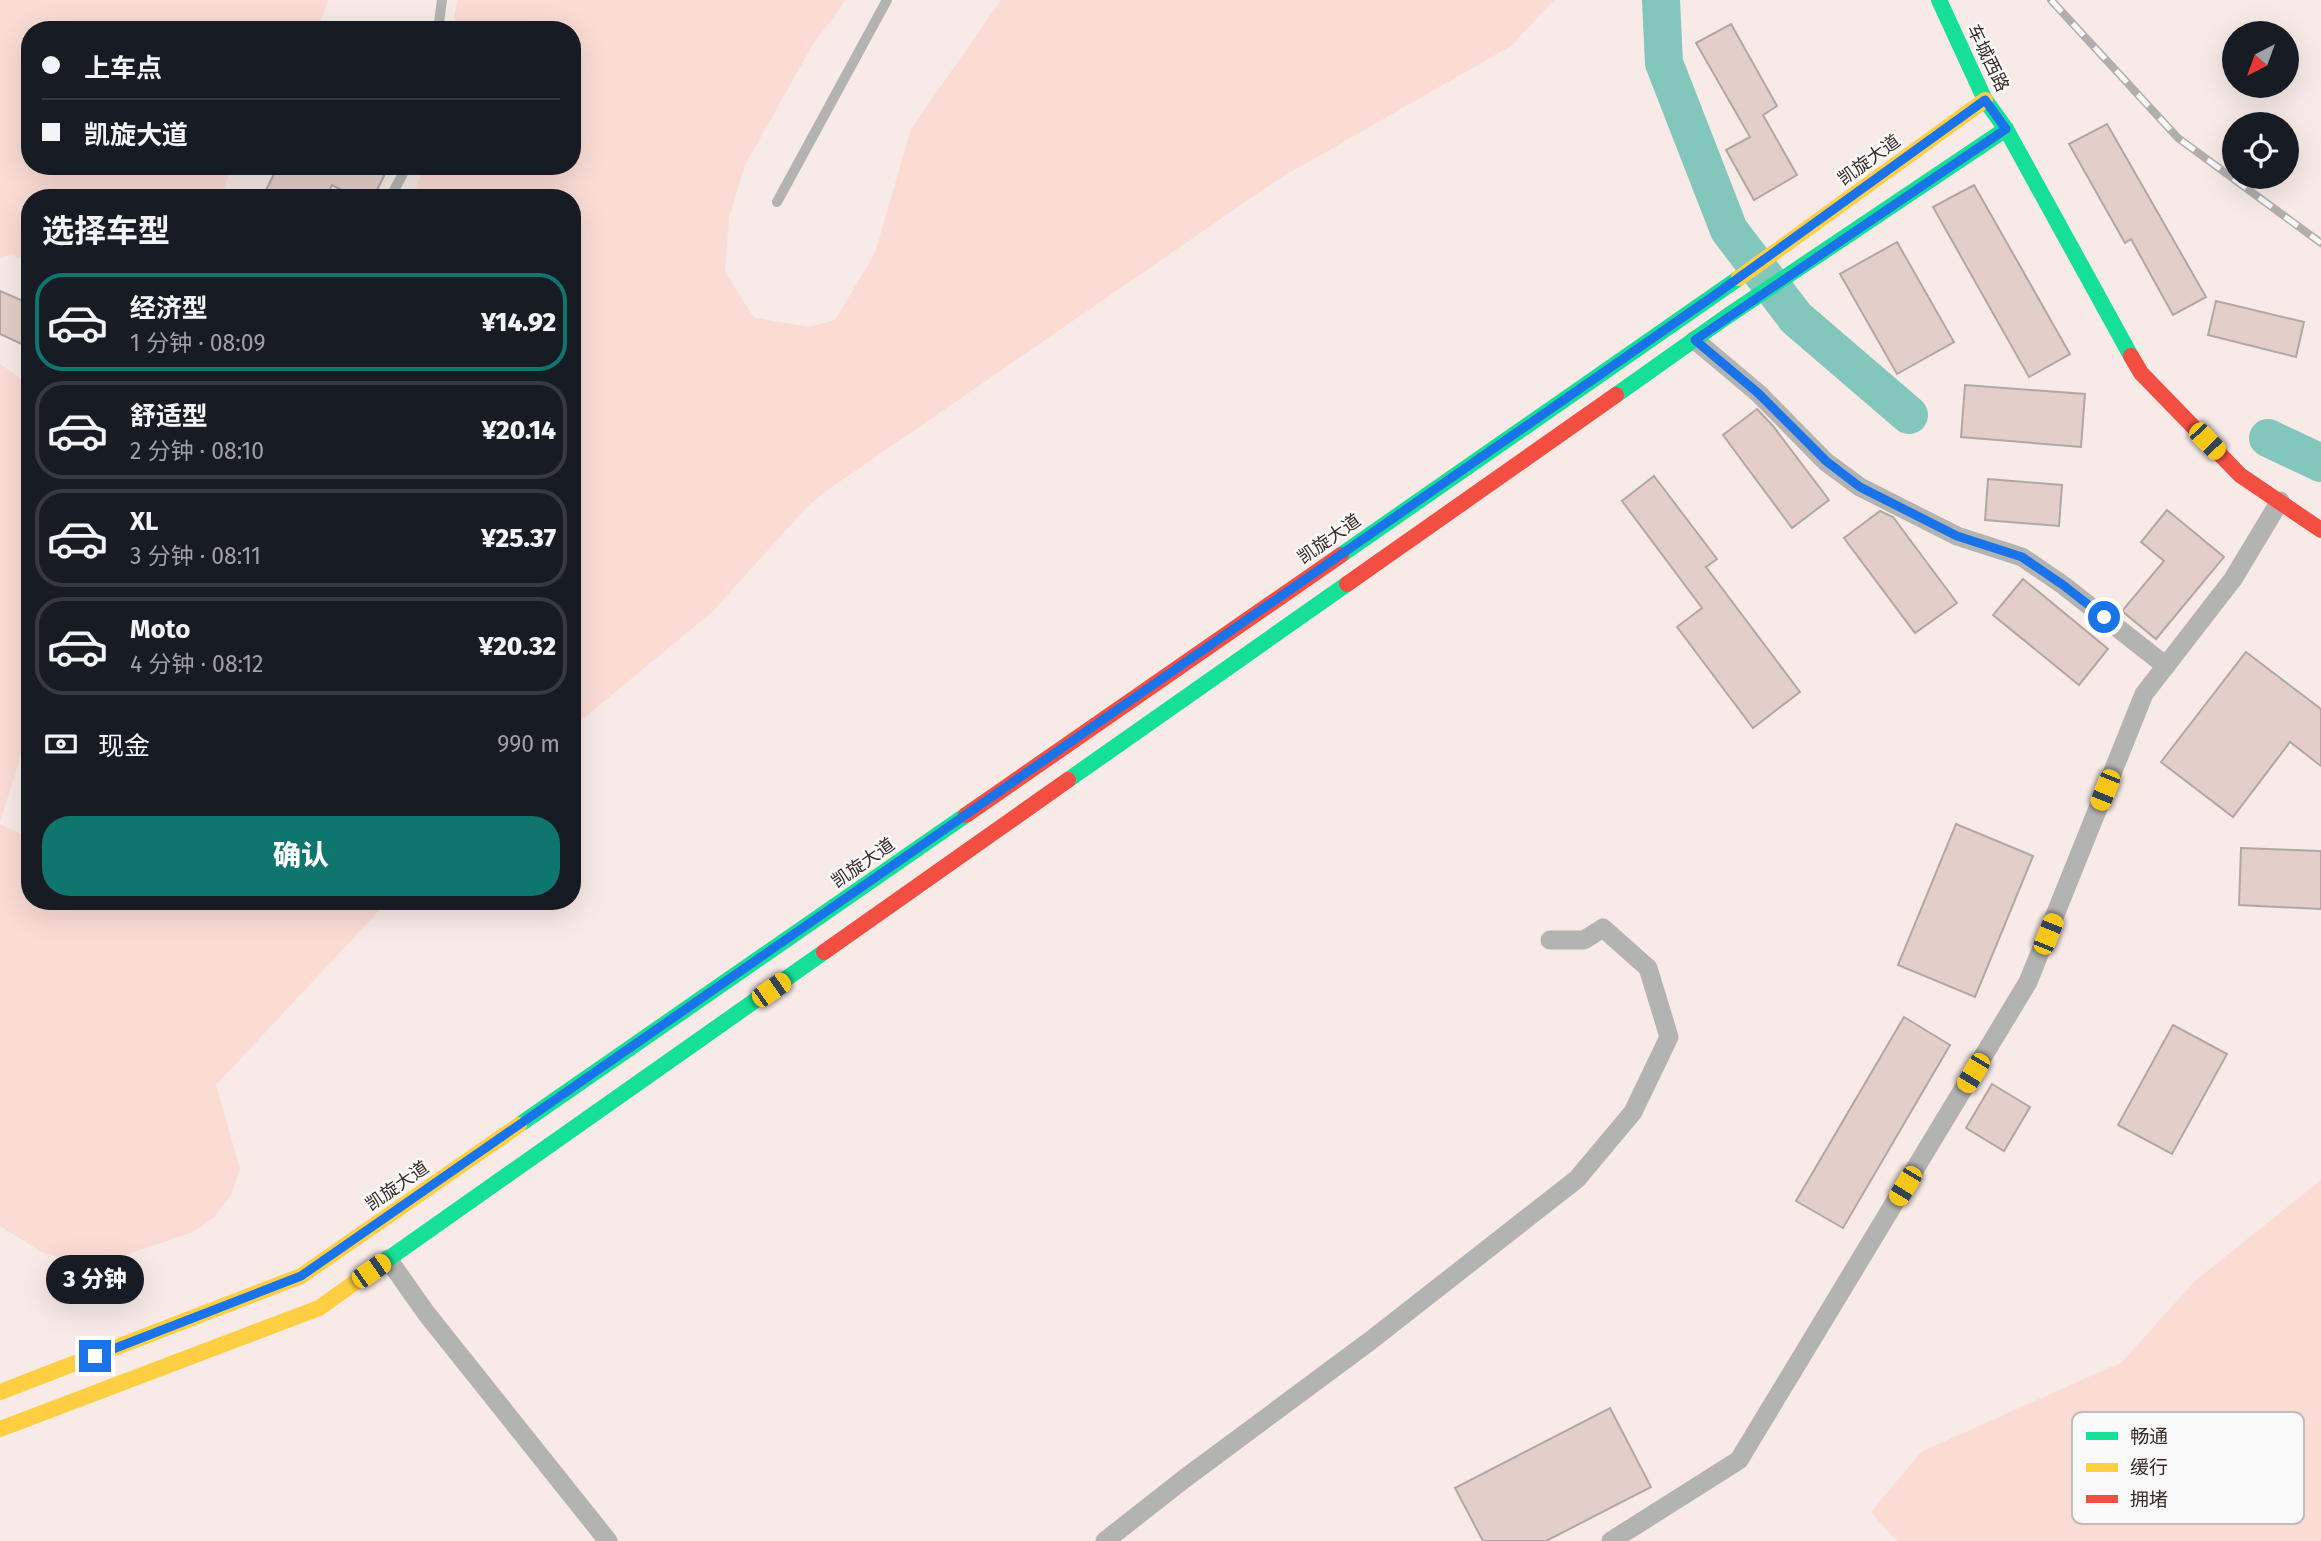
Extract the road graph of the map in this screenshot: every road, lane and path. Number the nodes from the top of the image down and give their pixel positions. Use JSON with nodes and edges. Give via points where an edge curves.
{"nodes":[{"id":1,"x":442,"y":0,"type":"edge"},
{"id":2,"x":887,"y":0,"type":"edge"},
{"id":3,"x":1939,"y":0,"type":"edge"},
{"id":4,"x":439,"y":21,"type":"edge"},
{"id":5,"x":1985,"y":100,"type":"junction"},
{"id":6,"x":2006,"y":129,"type":"junction"},
{"id":7,"x":777,"y":202,"type":"dead end"},
{"id":8,"x":1695,"y":340,"type":"junction"},
{"id":9,"x":2280,"y":501,"type":"junction"},
{"id":10,"x":2321,"y":530,"type":"edge"},
{"id":11,"x":2166,"y":666,"type":"junction"},
{"id":12,"x":1550,"y":940,"type":"dead end"},
{"id":13,"x":388,"y":1259,"type":"junction"},
{"id":14,"x":0,"y":1392,"type":"edge"},
{"id":15,"x":0,"y":1429,"type":"edge"},
{"id":16,"x":608,"y":1541,"type":"edge"},
{"id":17,"x":1105,"y":1541,"type":"edge"},
{"id":18,"x":1611,"y":1541,"type":"edge"}],
"edges":[{"from":1,"to":4,"type":"lane"},
{"from":2,"to":7,"type":"lane"},
{"from":3,"to":5,"type":"main road","name":"车城西路"},
{"from":5,"to":6,"type":"main road","name":"车城西路"},
{"from":5,"to":14,"type":"main road","name":"凯旋大道","via":[[1712,297],[301,1276]]},
{"from":6,"to":8,"type":"main road"},
{"from":6,"to":9,"type":"main road","name":"车城西路","via":[[2141,373],[2240,475]]},
{"from":8,"to":11,"type":"street","via":[[1860,487],[1957,536],[2022,557]]},
{"from":8,"to":13,"type":"main road"},
{"from":9,"to":10,"type":"main road","name":"车城西路"},
{"from":9,"to":11,"type":"street","via":[[2233,579]]},
{"from":11,"to":18,"type":"street","via":[[2144,694],[2028,982],[1739,1460]]},
{"from":12,"to":17,"type":"street","via":[[1584,940],[1602,928],[1648,968],[1669,1037],[1633,1112],[1577,1179]]},
{"from":13,"to":15,"type":"main road","via":[[319,1308]]},
{"from":13,"to":16,"type":"street"}]}
